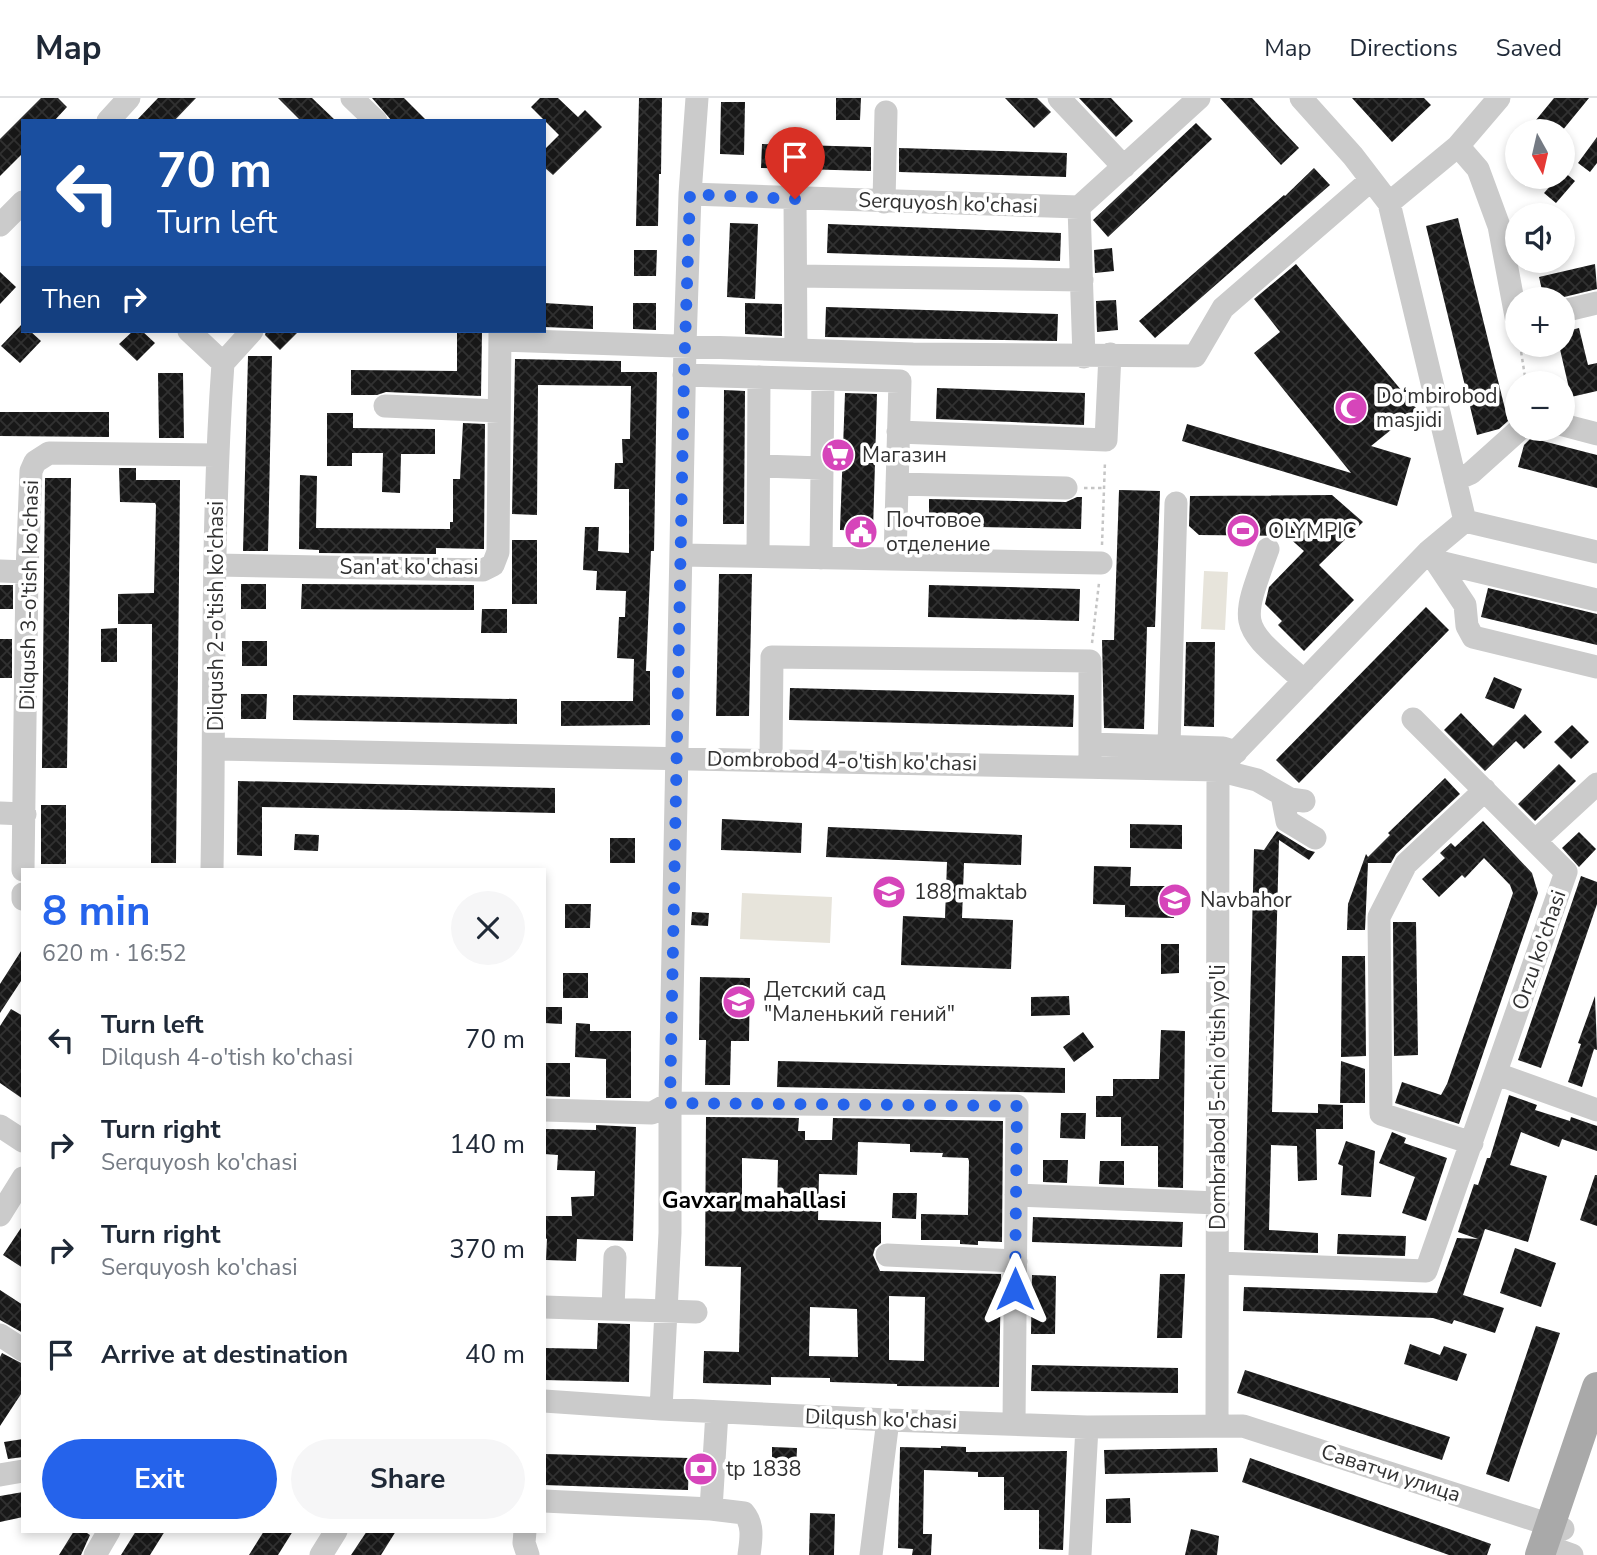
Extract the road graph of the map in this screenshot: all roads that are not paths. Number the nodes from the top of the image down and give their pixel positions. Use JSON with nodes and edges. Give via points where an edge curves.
{"nodes":[{"id":1,"x":129,"y":98,"type":"edge"},
{"id":2,"x":352,"y":98,"type":"edge"},
{"id":3,"x":697,"y":98,"type":"edge"},
{"id":4,"x":1059,"y":98,"type":"edge"},
{"id":5,"x":1199,"y":98,"type":"edge"},
{"id":6,"x":1301,"y":98,"type":"edge"},
{"id":7,"x":1499,"y":98,"type":"edge"},
{"id":8,"x":886,"y":112,"type":"dead end"},
{"id":9,"x":110,"y":119,"type":"edge"},
{"id":10,"x":374,"y":119,"type":"edge"},
{"id":11,"x":1458,"y":146,"type":"junction"},
{"id":12,"x":1124,"y":167,"type":"junction"},
{"id":13,"x":1371,"y":180,"type":"junction"},
{"id":14,"x":690,"y":194,"type":"junction"},
{"id":15,"x":795,"y":199,"type":"junction"},
{"id":16,"x":884,"y":202,"type":"junction"},
{"id":17,"x":1389,"y":203,"type":"junction"},
{"id":18,"x":21,"y":204,"type":"edge"},
{"id":19,"x":1079,"y":208,"type":"junction"},
{"id":20,"x":0,"y":225,"type":"edge"},
{"id":21,"x":796,"y":276,"type":"junction"},
{"id":22,"x":1082,"y":280,"type":"junction"},
{"id":23,"x":1510,"y":287,"type":"edge"},
{"id":24,"x":1597,"y":303,"type":"edge"},
{"id":25,"x":1575,"y":308,"type":"edge"},
{"id":26,"x":192,"y":333,"type":"edge"},
{"id":27,"x":249,"y":333,"type":"edge"},
{"id":28,"x":500,"y":336,"type":"edge"},
{"id":29,"x":685,"y":345,"type":"junction"},
{"id":30,"x":796,"y":349,"type":"junction"},
{"id":31,"x":1110,"y":354,"type":"dead end"},
{"id":32,"x":1084,"y":357,"type":"junction"},
{"id":33,"x":223,"y":363,"type":"junction"},
{"id":34,"x":684,"y":375,"type":"junction"},
{"id":35,"x":758,"y":377,"type":"junction"},
{"id":36,"x":824,"y":379,"type":"junction"},
{"id":37,"x":385,"y":406,"type":"dead end"},
{"id":38,"x":499,"y":411,"type":"junction"},
{"id":39,"x":1575,"y":428,"type":"edge"},
{"id":40,"x":898,"y":432,"type":"junction"},
{"id":41,"x":1597,"y":434,"type":"edge"},
{"id":42,"x":1507,"y":441,"type":"edge"},
{"id":43,"x":216,"y":456,"type":"junction"},
{"id":44,"x":759,"y":466,"type":"junction"},
{"id":45,"x":822,"y":468,"type":"junction"},
{"id":46,"x":1455,"y":480,"type":"junction"},
{"id":47,"x":897,"y":484,"type":"junction"},
{"id":48,"x":1066,"y":488,"type":"dead end"},
{"id":49,"x":1176,"y":503,"type":"dead end"},
{"id":50,"x":1465,"y":521,"type":"junction"},
{"id":51,"x":1268,"y":549,"type":"dead end"},
{"id":52,"x":1597,"y":552,"type":"edge"},
{"id":53,"x":681,"y":555,"type":"junction"},
{"id":54,"x":758,"y":556,"type":"junction"},
{"id":55,"x":1432,"y":556,"type":"junction"},
{"id":56,"x":821,"y":558,"type":"junction"},
{"id":57,"x":895,"y":558,"type":"junction"},
{"id":58,"x":1101,"y":563,"type":"road end"},
{"id":59,"x":216,"y":565,"type":"junction"},
{"id":60,"x":0,"y":571,"type":"edge"},
{"id":61,"x":27,"y":572,"type":"junction"},
{"id":62,"x":1597,"y":600,"type":"edge"},
{"id":63,"x":1597,"y":667,"type":"edge"},
{"id":64,"x":1304,"y":681,"type":"junction"},
{"id":65,"x":1413,"y":719,"type":"dead end"},
{"id":66,"x":1169,"y":746,"type":"junction"},
{"id":67,"x":215,"y":749,"type":"junction"},
{"id":68,"x":1236,"y":752,"type":"junction"},
{"id":69,"x":1090,"y":756,"type":"junction"},
{"id":70,"x":677,"y":757,"type":"junction"},
{"id":71,"x":771,"y":760,"type":"junction"},
{"id":72,"x":1218,"y":770,"type":"junction"},
{"id":73,"x":1597,"y":785,"type":"edge"},
{"id":74,"x":1485,"y":790,"type":"junction"},
{"id":75,"x":0,"y":813,"type":"edge"},
{"id":76,"x":25,"y":814,"type":"junction"},
{"id":77,"x":1315,"y":838,"type":"dead end"},
{"id":78,"x":1535,"y":841,"type":"junction"},
{"id":79,"x":23,"y":868,"type":"edge"},
{"id":80,"x":212,"y":868,"type":"edge"},
{"id":81,"x":1497,"y":1074,"type":"junction"},
{"id":82,"x":670,"y":1103,"type":"junction"},
{"id":83,"x":546,"y":1110,"type":"edge"},
{"id":84,"x":1597,"y":1110,"type":"edge"},
{"id":85,"x":0,"y":1126,"type":"edge"},
{"id":86,"x":21,"y":1140,"type":"edge"},
{"id":87,"x":1472,"y":1143,"type":"junction"},
{"id":88,"x":21,"y":1181,"type":"edge"},
{"id":89,"x":1016,"y":1195,"type":"junction"},
{"id":90,"x":1218,"y":1202,"type":"junction"},
{"id":91,"x":0,"y":1215,"type":"edge"},
{"id":92,"x":887,"y":1255,"type":"dead end"},
{"id":93,"x":615,"y":1257,"type":"dead end"},
{"id":94,"x":1016,"y":1261,"type":"junction"},
{"id":95,"x":1218,"y":1263,"type":"junction"},
{"id":96,"x":546,"y":1307,"type":"edge"},
{"id":97,"x":613,"y":1309,"type":"junction"},
{"id":98,"x":666,"y":1311,"type":"junction"},
{"id":99,"x":696,"y":1312,"type":"dead end"},
{"id":100,"x":0,"y":1335,"type":"edge"},
{"id":101,"x":21,"y":1349,"type":"edge"},
{"id":102,"x":1597,"y":1387,"type":"edge"},
{"id":103,"x":546,"y":1401,"type":"edge"},
{"id":104,"x":662,"y":1409,"type":"junction"},
{"id":105,"x":716,"y":1412,"type":"junction"},
{"id":106,"x":888,"y":1420,"type":"junction"},
{"id":107,"x":1014,"y":1424,"type":"junction"},
{"id":108,"x":1217,"y":1425,"type":"junction"},
{"id":109,"x":1087,"y":1427,"type":"junction"},
{"id":110,"x":1597,"y":1431,"type":"edge"},
{"id":111,"x":21,"y":1471,"type":"edge"},
{"id":112,"x":0,"y":1475,"type":"edge"},
{"id":113,"x":546,"y":1501,"type":"edge"},
{"id":114,"x":711,"y":1509,"type":"junction"},
{"id":115,"x":108,"y":1533,"type":"edge"},
{"id":116,"x":335,"y":1533,"type":"edge"},
{"id":117,"x":525,"y":1533,"type":"edge"},
{"id":118,"x":1554,"y":1545,"type":"edge"},
{"id":119,"x":95,"y":1555,"type":"edge"},
{"id":120,"x":321,"y":1555,"type":"edge"},
{"id":121,"x":528,"y":1555,"type":"edge"},
{"id":122,"x":749,"y":1555,"type":"edge"},
{"id":123,"x":870,"y":1555,"type":"edge"},
{"id":124,"x":1080,"y":1555,"type":"edge"}],
"edges":[{"from":1,"to":9,"type":"street"},
{"from":2,"to":10,"type":"street"},
{"from":3,"to":14,"type":"street"},
{"from":4,"to":12,"type":"street"},
{"from":5,"to":12,"type":"street"},
{"from":6,"to":13,"type":"street"},
{"from":7,"to":11,"type":"street"},
{"from":8,"to":16,"type":"street"},
{"from":11,"to":17,"type":"street"},
{"from":11,"to":23,"type":"street","via":[[1478,169],[1499,226]]},
{"from":12,"to":19,"type":"street"},
{"from":13,"to":17,"type":"street"},
{"from":13,"to":32,"type":"street","via":[[1223,308],[1195,356]]},
{"from":14,"to":15,"type":"street","name":"Serquyosh ko'chasi"},
{"from":14,"to":29,"type":"street"},
{"from":15,"to":16,"type":"street","name":"Serquyosh ko'chasi"},
{"from":15,"to":21,"type":"street"},
{"from":16,"to":19,"type":"street","name":"Serquyosh ko'chasi"},
{"from":17,"to":46,"type":"street"},
{"from":18,"to":20,"type":"street"},
{"from":19,"to":22,"type":"street"},
{"from":21,"to":22,"type":"street"},
{"from":21,"to":30,"type":"street"},
{"from":22,"to":32,"type":"street"},
{"from":24,"to":25,"type":"street"},
{"from":26,"to":33,"type":"street"},
{"from":27,"to":33,"type":"street"},
{"from":28,"to":29,"type":"street"},
{"from":28,"to":38,"type":"street","name":"San'at ko'chasi"},
{"from":29,"to":30,"type":"street"},
{"from":29,"to":34,"type":"street"},
{"from":30,"to":32,"type":"street"},
{"from":31,"to":40,"type":"street","via":[[1106,440]]},
{"from":33,"to":43,"type":"street","name":"Dilqush 2-o'tish ko'chasi"},
{"from":34,"to":35,"type":"street"},
{"from":34,"to":53,"type":"street"},
{"from":35,"to":36,"type":"street"},
{"from":35,"to":44,"type":"street"},
{"from":36,"to":40,"type":"street","via":[[900,381]]},
{"from":36,"to":45,"type":"street"},
{"from":37,"to":38,"type":"street"},
{"from":38,"to":59,"type":"street","name":"San'at ko'chasi","via":[[498,552],[493,565],[483,570]]},
{"from":39,"to":41,"type":"street"},
{"from":40,"to":47,"type":"street"},
{"from":42,"to":46,"type":"street","via":[[1471,473]]},
{"from":43,"to":59,"type":"street","name":"Dilqush 2-o'tish ko'chasi"},
{"from":43,"to":61,"type":"street","name":"Dilqush 3-o'tish ko'chasi","via":[[49,453],[42,457],[30,471]]},
{"from":44,"to":45,"type":"street"},
{"from":44,"to":54,"type":"street"},
{"from":45,"to":56,"type":"street"},
{"from":46,"to":50,"type":"street"},
{"from":47,"to":48,"type":"street"},
{"from":47,"to":57,"type":"street"},
{"from":49,"to":66,"type":"street"},
{"from":50,"to":52,"type":"street"},
{"from":50,"to":55,"type":"street"},
{"from":51,"to":64,"type":"street","via":[[1248,620],[1259,641]]},
{"from":53,"to":54,"type":"street"},
{"from":53,"to":70,"type":"street"},
{"from":54,"to":56,"type":"street"},
{"from":55,"to":62,"type":"street"},
{"from":55,"to":63,"type":"street","via":[[1465,605],[1473,637]]},
{"from":55,"to":64,"type":"street"},
{"from":56,"to":57,"type":"street"},
{"from":57,"to":58,"type":"street"},
{"from":59,"to":67,"type":"street","name":"Dilqush 2-o'tish ko'chasi"},
{"from":60,"to":61,"type":"street"},
{"from":61,"to":76,"type":"street","name":"Dilqush 3-o'tish ko'chasi"},
{"from":64,"to":68,"type":"street"},
{"from":65,"to":74,"type":"street","name":"Orzu ko'chasi"},
{"from":66,"to":68,"type":"street"},
{"from":66,"to":69,"type":"street"},
{"from":67,"to":70,"type":"street","name":"Dombrobod 4-o'tish ko'chasi"},
{"from":67,"to":80,"type":"street","name":"Dilqush 2-o'tish ko'chasi"},
{"from":68,"to":72,"type":"street"},
{"from":69,"to":71,"type":"street","name":"Dombrobod 4-o'tish ko'chasi"},
{"from":69,"to":71,"type":"street","via":[[1090,661],[772,657]]},
{"from":69,"to":72,"type":"street","name":"Dombrobod 4-o'tish ko'chasi"},
{"from":70,"to":71,"type":"street","name":"Dombrobod 4-o'tish ko'chasi"},
{"from":70,"to":82,"type":"street"},
{"from":72,"to":77,"type":"street","name":"Dombrobod 4-o'tish ko'chasi","via":[[1257,780],[1293,798],[1287,821]]},
{"from":72,"to":90,"type":"street","name":"Dombrabod 5-chi o'tish yo'li"},
{"from":73,"to":78,"type":"street"},
{"from":74,"to":78,"type":"street","name":"Orzu ko'chasi"},
{"from":74,"to":87,"type":"street","via":[[1406,864],[1379,917],[1381,1114]]},
{"from":75,"to":76,"type":"street"},
{"from":76,"to":79,"type":"street","name":"Dilqush 3-o'tish ko'chasi"},
{"from":78,"to":81,"type":"street","name":"Orzu ko'chasi","via":[[1566,872]]},
{"from":81,"to":84,"type":"street"},
{"from":81,"to":87,"type":"street","name":"Orzu ko'chasi"},
{"from":82,"to":83,"type":"street","via":[[652,1113]]},
{"from":82,"to":89,"type":"street","via":[[1017,1106]]},
{"from":82,"to":98,"type":"street"},
{"from":85,"to":86,"type":"street"},
{"from":87,"to":95,"type":"street","name":"Orzu ko'chasi","via":[[1426,1271]]},
{"from":88,"to":91,"type":"street"},
{"from":89,"to":90,"type":"street"},
{"from":89,"to":94,"type":"street"},
{"from":90,"to":95,"type":"street","name":"Dombrabod 5-chi o'tish yo'li"},
{"from":92,"to":94,"type":"street"},
{"from":93,"to":97,"type":"street"},
{"from":94,"to":107,"type":"street"},
{"from":95,"to":108,"type":"street","name":"Dombrabod 5-chi o'tish yo'li"},
{"from":96,"to":97,"type":"street"},
{"from":97,"to":98,"type":"street"},
{"from":98,"to":99,"type":"street"},
{"from":98,"to":104,"type":"street"},
{"from":100,"to":101,"type":"street"},
{"from":102,"to":118,"type":"main road"},
{"from":103,"to":104,"type":"street","name":"Dilqush ko'chasi"},
{"from":104,"to":105,"type":"street","name":"Dilqush ko'chasi"},
{"from":105,"to":106,"type":"street","name":"Dilqush ko'chasi"},
{"from":105,"to":114,"type":"street"},
{"from":106,"to":107,"type":"street","name":"Dilqush ko'chasi"},
{"from":106,"to":123,"type":"street"},
{"from":107,"to":109,"type":"street","name":"Dilqush ko'chasi"},
{"from":108,"to":109,"type":"street","name":"Dilqush ko'chasi"},
{"from":108,"to":118,"type":"street","name":"Саватчи улица","via":[[1243,1426]]},
{"from":109,"to":124,"type":"street"},
{"from":110,"to":118,"type":"main road"},
{"from":111,"to":112,"type":"street"},
{"from":113,"to":114,"type":"street"},
{"from":114,"to":122,"type":"street","via":[[744,1513],[751,1525]]},
{"from":115,"to":119,"type":"street"},
{"from":116,"to":120,"type":"street"},
{"from":117,"to":121,"type":"street"}]}
